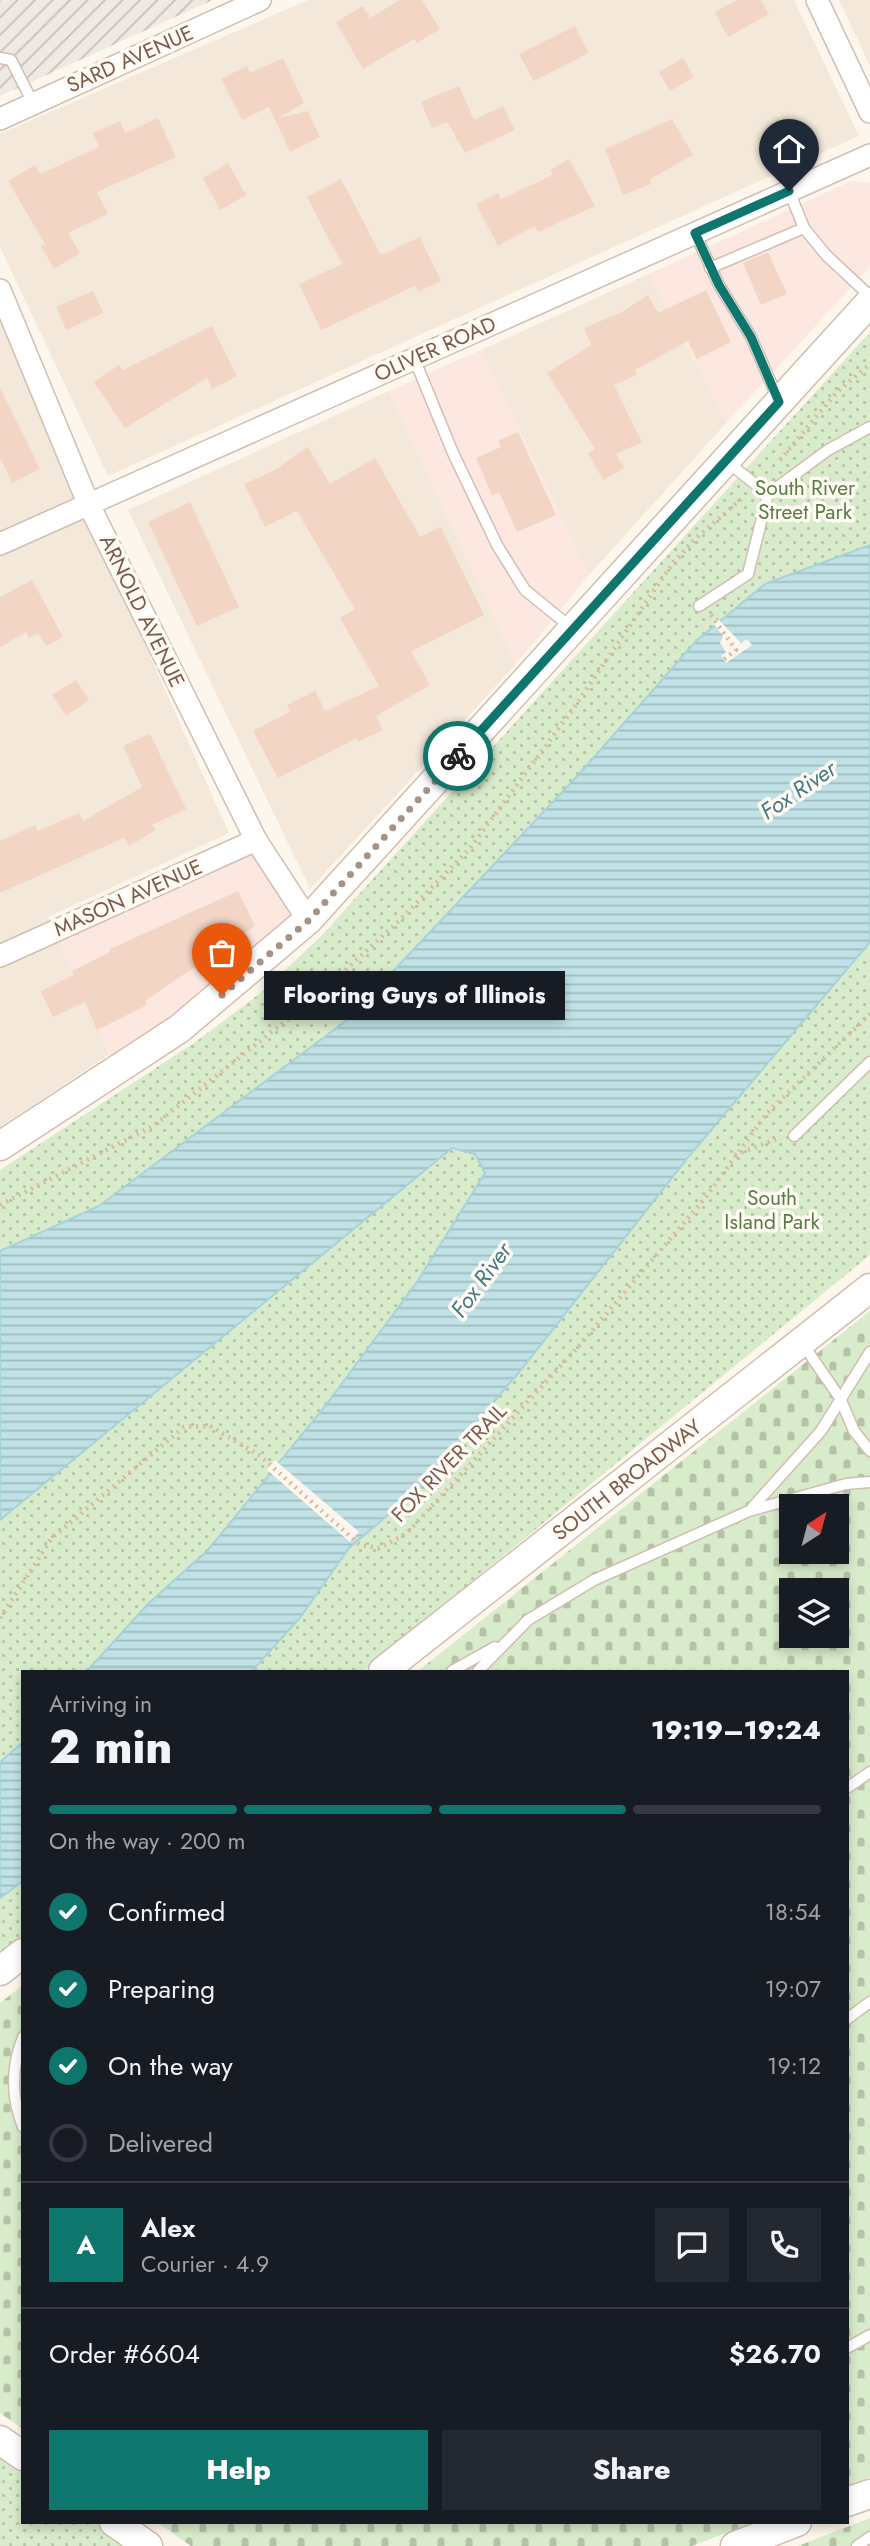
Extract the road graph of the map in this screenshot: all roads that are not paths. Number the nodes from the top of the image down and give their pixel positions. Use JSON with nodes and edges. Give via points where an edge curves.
{"nodes":[{"id":1,"x":260,"y":0,"type":"edge"},
{"id":2,"x":817,"y":0,"type":"edge"},
{"id":3,"x":0,"y":58,"type":"edge"},
{"id":4,"x":33,"y":103,"type":"junction"},
{"id":5,"x":870,"y":112,"type":"edge"},
{"id":6,"x":0,"y":119,"type":"edge"},
{"id":7,"x":870,"y":155,"type":"edge"},
{"id":8,"x":789,"y":191,"type":"junction"},
{"id":9,"x":804,"y":228,"type":"junction"},
{"id":10,"x":695,"y":233,"type":"junction"},
{"id":11,"x":710,"y":268,"type":"junction"},
{"id":12,"x":0,"y":290,"type":"edge"},
{"id":13,"x":870,"y":296,"type":"edge"},
{"id":14,"x":870,"y":302,"type":"edge"},
{"id":15,"x":414,"y":358,"type":"junction"},
{"id":16,"x":779,"y":402,"type":"junction"},
{"id":17,"x":870,"y":426,"type":"edge"},
{"id":18,"x":726,"y":461,"type":"junction"},
{"id":19,"x":768,"y":494,"type":"junction"},
{"id":20,"x":88,"y":503,"type":"junction"},
{"id":21,"x":0,"y":544,"type":"edge"},
{"id":22,"x":701,"y":605,"type":"road end"},
{"id":23,"x":573,"y":629,"type":"junction"},
{"id":24,"x":256,"y":840,"type":"junction"},
{"id":25,"x":309,"y":920,"type":"junction"},
{"id":26,"x":0,"y":956,"type":"edge"},
{"id":27,"x":870,"y":1062,"type":"edge"},
{"id":28,"x":794,"y":1136,"type":"road end"},
{"id":29,"x":0,"y":1146,"type":"edge"},
{"id":30,"x":870,"y":1288,"type":"edge"},
{"id":31,"x":802,"y":1343,"type":"junction"},
{"id":32,"x":870,"y":1352,"type":"edge"},
{"id":33,"x":840,"y":1398,"type":"junction"},
{"id":34,"x":870,"y":1451,"type":"edge"},
{"id":35,"x":870,"y":1482,"type":"edge"},
{"id":36,"x":749,"y":1511,"type":"junction"},
{"id":37,"x":505,"y":1642,"type":"junction"},
{"id":38,"x":384,"y":1670,"type":"edge"},
{"id":39,"x":454,"y":1670,"type":"edge"},
{"id":40,"x":479,"y":1670,"type":"edge"},
{"id":41,"x":870,"y":1772,"type":"edge"},
{"id":42,"x":849,"y":1787,"type":"edge"},
{"id":43,"x":21,"y":1955,"type":"edge"},
{"id":44,"x":0,"y":1971,"type":"edge"},
{"id":45,"x":870,"y":2002,"type":"edge"},
{"id":46,"x":849,"y":2018,"type":"edge"},
{"id":47,"x":21,"y":2042,"type":"edge"},
{"id":48,"x":21,"y":2122,"type":"edge"},
{"id":49,"x":870,"y":2335,"type":"edge"},
{"id":50,"x":849,"y":2347,"type":"edge"},
{"id":51,"x":0,"y":2440,"type":"edge"},
{"id":52,"x":21,"y":2455,"type":"edge"},
{"id":53,"x":870,"y":2494,"type":"edge"},
{"id":54,"x":849,"y":2501,"type":"edge"},
{"id":55,"x":117,"y":2524,"type":"edge"},
{"id":56,"x":792,"y":2524,"type":"edge"},
{"id":57,"x":870,"y":2538,"type":"edge"},
{"id":58,"x":148,"y":2546,"type":"edge"},
{"id":59,"x":735,"y":2546,"type":"edge"},
{"id":60,"x":857,"y":2546,"type":"edge"}],
"edges":[{"from":1,"to":4,"type":"street","name":"SARD AVENUE"},
{"from":2,"to":5,"type":"street"},
{"from":3,"to":4,"type":"lane","via":[[11,60]]},
{"from":4,"to":6,"type":"street","name":"SARD AVENUE"},
{"from":7,"to":8,"type":"street","name":"OLIVER ROAD"},
{"from":8,"to":9,"type":"lane"},
{"from":8,"to":10,"type":"street","name":"OLIVER ROAD"},
{"from":9,"to":11,"type":"lane"},
{"from":9,"to":13,"type":"lane"},
{"from":10,"to":11,"type":"lane"},
{"from":10,"to":15,"type":"street","name":"OLIVER ROAD"},
{"from":11,"to":16,"type":"lane","via":[[751,337]]},
{"from":12,"to":20,"type":"street","name":"ARNOLD AVENUE"},
{"from":14,"to":16,"type":"street"},
{"from":15,"to":20,"type":"street","name":"OLIVER ROAD"},
{"from":15,"to":23,"type":"lane","via":[[497,545],[526,590]]},
{"from":16,"to":18,"type":"street"},
{"from":17,"to":19,"type":"lane"},
{"from":18,"to":19,"type":"lane"},
{"from":18,"to":23,"type":"street"},
{"from":19,"to":22,"type":"lane","via":[[748,574]]},
{"from":20,"to":21,"type":"street","name":"OLIVER ROAD"},
{"from":20,"to":24,"type":"street","name":"ARNOLD AVENUE"},
{"from":23,"to":25,"type":"street"},
{"from":24,"to":25,"type":"street","name":"ARNOLD AVENUE"},
{"from":24,"to":26,"type":"street","name":"MASON AVENUE"},
{"from":25,"to":29,"type":"street","via":[[178,1029]]},
{"from":27,"to":28,"type":"lane"},
{"from":30,"to":31,"type":"street","name":"SOUTH BROADWAY"},
{"from":31,"to":33,"type":"lane"},
{"from":31,"to":38,"type":"street","name":"SOUTH BROADWAY"},
{"from":32,"to":33,"type":"lane"},
{"from":33,"to":34,"type":"lane","via":[[854,1431]]},
{"from":33,"to":36,"type":"lane","via":[[821,1431]]},
{"from":35,"to":36,"type":"lane","via":[[846,1484]]},
{"from":36,"to":37,"type":"lane","via":[[594,1580],[528,1620]]},
{"from":37,"to":39,"type":"lane"},
{"from":37,"to":40,"type":"lane"},
{"from":41,"to":42,"type":"lane"},
{"from":43,"to":44,"type":"street"},
{"from":45,"to":46,"type":"lane"},
{"from":47,"to":48,"type":"lane","via":[[13,2082]]},
{"from":49,"to":50,"type":"lane"},
{"from":51,"to":52,"type":"street"},
{"from":53,"to":54,"type":"street"},
{"from":55,"to":58,"type":"street"},
{"from":56,"to":59,"type":"street"},
{"from":57,"to":60,"type":"lane"}]}
